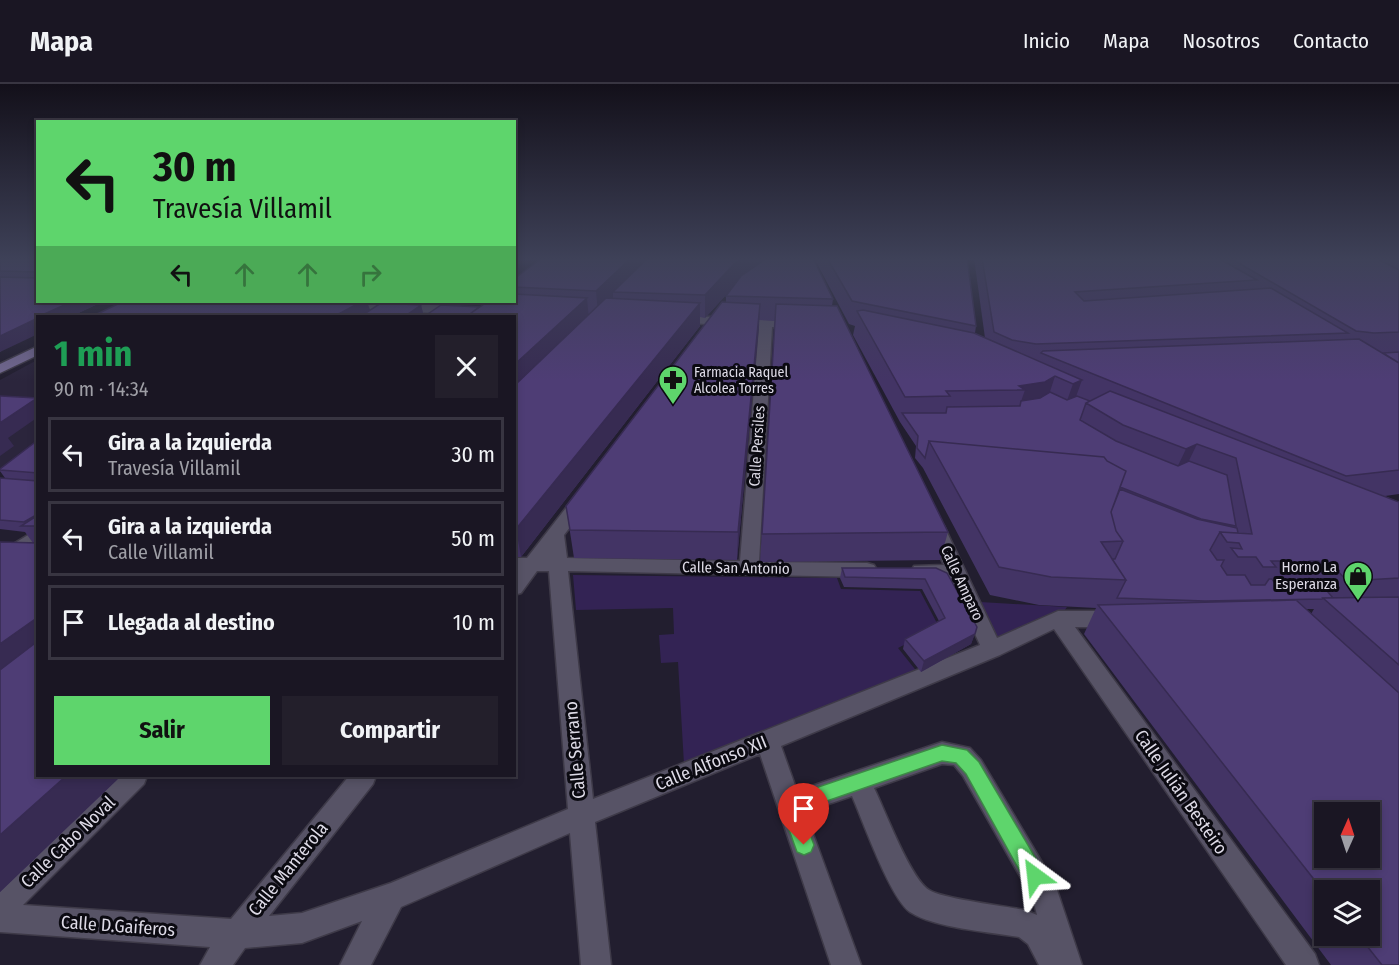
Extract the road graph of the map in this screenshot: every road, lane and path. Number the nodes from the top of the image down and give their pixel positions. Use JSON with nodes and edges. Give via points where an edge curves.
{"nodes":[{"id":1,"x":384,"y":304,"type":"edge"},
{"id":2,"x":335,"y":305,"type":"edge"},
{"id":3,"x":726,"y":305,"type":"edge"},
{"id":4,"x":472,"y":310,"type":"edge"},
{"id":5,"x":433,"y":313,"type":"edge"},
{"id":6,"x":368,"y":315,"type":"edge"},
{"id":7,"x":657,"y":319,"type":"edge"},
{"id":8,"x":714,"y":321,"type":"junction"},
{"id":9,"x":766,"y":323,"type":"junction"},
{"id":10,"x":808,"y":325,"type":"edge"},
{"id":11,"x":700,"y":339,"type":"edge"},
{"id":12,"x":36,"y":351,"type":"edge"},
{"id":13,"x":0,"y":369,"type":"edge"},
{"id":14,"x":590,"y":488,"type":"edge"},
{"id":15,"x":927,"y":509,"type":"edge"},
{"id":16,"x":555,"y":535,"type":"junction"},
{"id":17,"x":36,"y":536,"type":"edge"},
{"id":18,"x":1,"y":558,"type":"edge"},
{"id":19,"x":36,"y":558,"type":"edge"},
{"id":20,"x":524,"y":564,"type":"edge"},
{"id":21,"x":558,"y":564,"type":"junction"},
{"id":22,"x":749,"y":568,"type":"junction"},
{"id":23,"x":957,"y":572,"type":"junction"},
{"id":24,"x":516,"y":583,"type":"edge"},
{"id":25,"x":1058,"y":619,"type":"junction"},
{"id":26,"x":1141,"y":619,"type":"edge"},
{"id":27,"x":992,"y":649,"type":"junction"},
{"id":28,"x":767,"y":741,"type":"junction"},
{"id":29,"x":134,"y":777,"type":"edge"},
{"id":30,"x":363,"y":777,"type":"edge"},
{"id":31,"x":860,"y":782,"type":"junction"},
{"id":32,"x":790,"y":805,"type":"junction"},
{"id":33,"x":581,"y":816,"type":"junction"},
{"id":34,"x":391,"y":897,"type":"junction"},
{"id":35,"x":0,"y":908,"type":"edge"},
{"id":36,"x":0,"y":918,"type":"edge"},
{"id":37,"x":237,"y":933,"type":"junction"},
{"id":38,"x":215,"y":965,"type":"edge"},
{"id":39,"x":355,"y":965,"type":"edge"},
{"id":40,"x":596,"y":965,"type":"edge"},
{"id":41,"x":846,"y":965,"type":"edge"},
{"id":42,"x":1055,"y":965,"type":"edge"},
{"id":43,"x":1067,"y":965,"type":"edge"},
{"id":44,"x":1304,"y":965,"type":"edge"}],
"edges":[{"from":1,"to":2,"type":"street"},
{"from":1,"to":5,"type":"street"},
{"from":1,"to":6,"type":"street"},
{"from":3,"to":8,"type":"street"},
{"from":4,"to":5,"type":"street"},
{"from":7,"to":8,"type":"street"},
{"from":8,"to":9,"type":"street"},
{"from":8,"to":11,"type":"street"},
{"from":9,"to":10,"type":"street"},
{"from":9,"to":22,"type":"street","name":"Calle Persiles"},
{"from":12,"to":13,"type":"street"},
{"from":14,"to":16,"type":"street"},
{"from":15,"to":23,"type":"street","name":"Calle Amparo"},
{"from":16,"to":20,"type":"street"},
{"from":16,"to":21,"type":"street","name":"Calle Serrano"},
{"from":17,"to":18,"type":"street"},
{"from":18,"to":19,"type":"street"},
{"from":20,"to":21,"type":"street","name":"Calle San Antonio"},
{"from":20,"to":24,"type":"street"},
{"from":21,"to":22,"type":"street","name":"Calle San Antonio"},
{"from":21,"to":33,"type":"street","name":"Calle Serrano"},
{"from":22,"to":23,"type":"street","name":"Calle San Antonio"},
{"from":23,"to":27,"type":"street","name":"Calle Amparo"},
{"from":25,"to":26,"type":"street","name":"Calle Alfonso XII"},
{"from":25,"to":27,"type":"street","name":"Calle Alfonso XII"},
{"from":25,"to":44,"type":"street","name":"Calle Julián Besteiro"},
{"from":27,"to":28,"type":"street","name":"Calle Alfonso XII"},
{"from":28,"to":32,"type":"street"},
{"from":28,"to":33,"type":"street","name":"Calle Alfonso XII"},
{"from":29,"to":35,"type":"street","name":"Calle Cabo Noval"},
{"from":30,"to":37,"type":"street","name":"Calle Manterola"},
{"from":31,"to":32,"type":"street"},
{"from":31,"to":42,"type":"street","via":[[901,876],[919,900],[945,910],[1025,924],[1038,934]]},
{"from":31,"to":43,"type":"street","via":[[942,753],[961,755],[1045,894]]},
{"from":32,"to":41,"type":"street"},
{"from":33,"to":34,"type":"street","name":"Calle Alfonso XII"},
{"from":33,"to":40,"type":"street","name":"Calle Serrano"},
{"from":34,"to":37,"type":"street","name":"Calle Alfonso XII","via":[[302,928]]},
{"from":34,"to":39,"type":"street"},
{"from":36,"to":37,"type":"street","name":"Calle D.Gaiferos"},
{"from":37,"to":38,"type":"street","name":"Calle Manterola"}]}
